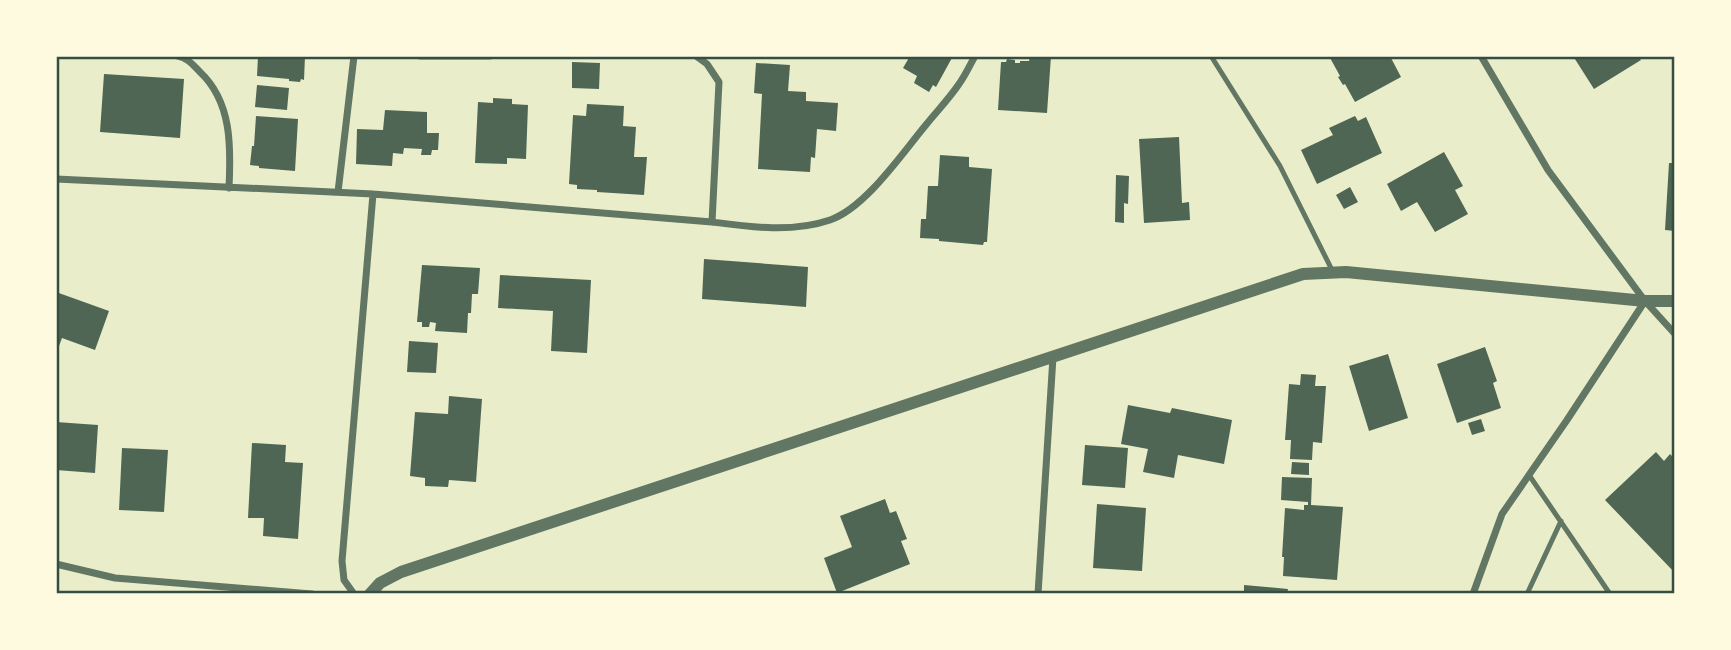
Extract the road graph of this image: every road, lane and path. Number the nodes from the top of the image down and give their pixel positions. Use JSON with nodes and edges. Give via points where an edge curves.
{"nodes":[{"id":1,"x":178,"y":56,"type":"edge"},
{"id":2,"x":354,"y":56,"type":"edge"},
{"id":3,"x":420,"y":56,"type":"edge"},
{"id":4,"x":490,"y":56,"type":"edge"},
{"id":5,"x":696,"y":56,"type":"edge"},
{"id":6,"x":975,"y":56,"type":"edge"},
{"id":7,"x":1211,"y":56,"type":"edge"},
{"id":8,"x":1481,"y":56,"type":"edge"},
{"id":9,"x":56,"y":180,"type":"edge"},
{"id":10,"x":229,"y":188,"type":"junction"},
{"id":11,"x":338,"y":192,"type":"junction"},
{"id":12,"x":373,"y":194,"type":"junction"},
{"id":13,"x":712,"y":222,"type":"junction"},
{"id":14,"x":1332,"y":272,"type":"junction"},
{"id":15,"x":1645,"y":301,"type":"junction"},
{"id":16,"x":1675,"y":301,"type":"edge"},
{"id":17,"x":1675,"y":334,"type":"edge"},
{"id":18,"x":1053,"y":357,"type":"junction"},
{"id":19,"x":1529,"y":475,"type":"junction"},
{"id":20,"x":1561,"y":521,"type":"junction"},
{"id":21,"x":56,"y":564,"type":"edge"},
{"id":22,"x":312,"y":594,"type":"edge"},
{"id":23,"x":354,"y":594,"type":"edge"},
{"id":24,"x":370,"y":594,"type":"edge"},
{"id":25,"x":1038,"y":594,"type":"edge"},
{"id":26,"x":1473,"y":594,"type":"edge"},
{"id":27,"x":1527,"y":594,"type":"edge"},
{"id":28,"x":1610,"y":594,"type":"edge"}],
"edges":[{"from":1,"to":10,"type":"street","via":[[211,82],[225,114],[231,145]]},
{"from":2,"to":11,"type":"street"},
{"from":3,"to":4,"type":"street"},
{"from":5,"to":13,"type":"street","via":[[719,82]]},
{"from":6,"to":13,"type":"street","via":[[960,84],[885,176],[845,212],[806,226]]},
{"from":7,"to":14,"type":"lane","via":[[1280,166]]},
{"from":8,"to":15,"type":"street","via":[[1548,170]]},
{"from":9,"to":10,"type":"street"},
{"from":10,"to":11,"type":"street"},
{"from":11,"to":12,"type":"street"},
{"from":12,"to":13,"type":"street"},
{"from":12,"to":23,"type":"street","via":[[342,561],[344,580]]},
{"from":14,"to":15,"type":"street"},
{"from":14,"to":18,"type":"street","via":[[1303,274]]},
{"from":15,"to":16,"type":"street"},
{"from":15,"to":17,"type":"street"},
{"from":15,"to":19,"type":"street"},
{"from":18,"to":24,"type":"street","via":[[401,572]]},
{"from":18,"to":25,"type":"street"},
{"from":19,"to":20,"type":"lane"},
{"from":19,"to":26,"type":"street","via":[[1502,514]]},
{"from":20,"to":27,"type":"lane"},
{"from":20,"to":28,"type":"lane"},
{"from":21,"to":22,"type":"street","via":[[115,578]]}]}
